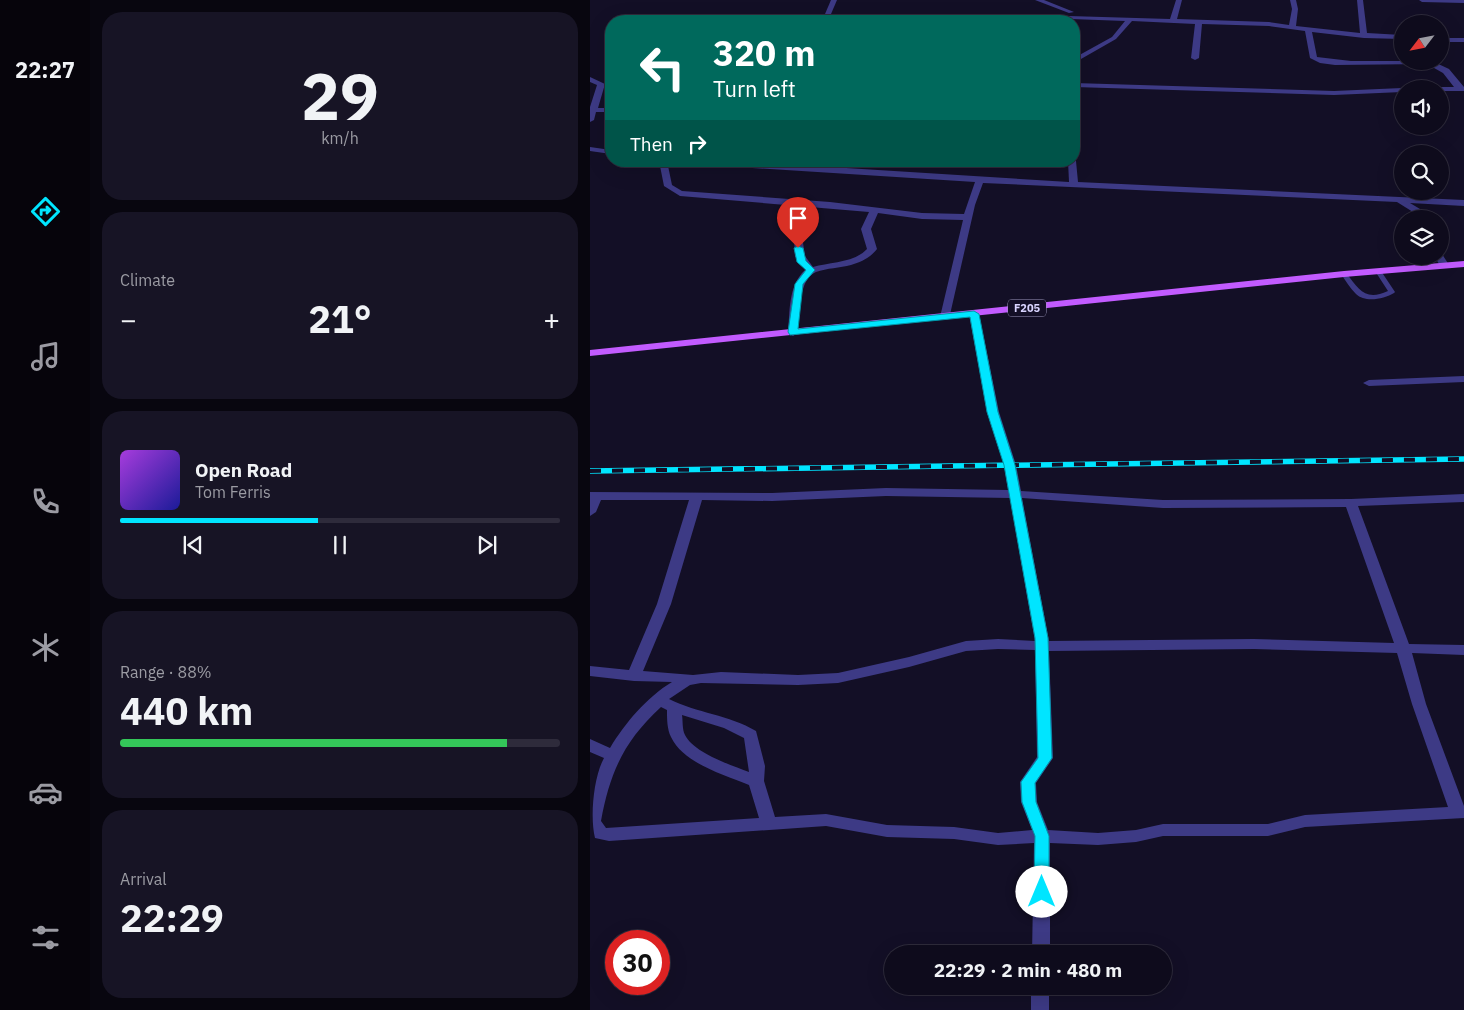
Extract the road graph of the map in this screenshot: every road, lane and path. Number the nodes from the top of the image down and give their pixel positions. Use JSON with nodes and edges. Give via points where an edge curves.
{"nodes":[{"id":1,"x":834,"y":0,"type":"edge"},
{"id":2,"x":1038,"y":0,"type":"edge"},
{"id":3,"x":1180,"y":0,"type":"edge"},
{"id":4,"x":1293,"y":0,"type":"edge"},
{"id":5,"x":1360,"y":0,"type":"edge"},
{"id":6,"x":1422,"y":0,"type":"edge"},
{"id":7,"x":1464,"y":1,"type":"edge"},
{"id":8,"x":1072,"y":14,"type":"edge"},
{"id":9,"x":828,"y":15,"type":"edge"},
{"id":10,"x":1131,"y":19,"type":"junction"},
{"id":11,"x":1173,"y":21,"type":"junction"},
{"id":12,"x":1198,"y":22,"type":"junction"},
{"id":13,"x":1292,"y":27,"type":"junction"},
{"id":14,"x":1308,"y":29,"type":"junction"},
{"id":15,"x":1364,"y":36,"type":"junction"},
{"id":16,"x":1394,"y":37,"type":"edge"},
{"id":17,"x":1449,"y":40,"type":"edge"},
{"id":18,"x":1464,"y":40,"type":"edge"},
{"id":19,"x":1080,"y":58,"type":"edge"},
{"id":20,"x":1195,"y":58,"type":"dead end"},
{"id":21,"x":1394,"y":62,"type":"edge"},
{"id":22,"x":1444,"y":70,"type":"edge"},
{"id":23,"x":590,"y":79,"type":"edge"},
{"id":24,"x":1080,"y":85,"type":"edge"},
{"id":25,"x":1462,"y":88,"type":"edge"},
{"id":26,"x":1449,"y":89,"type":"edge"},
{"id":27,"x":1394,"y":90,"type":"edge"},
{"id":28,"x":594,"y":110,"type":"junction"},
{"id":29,"x":605,"y":110,"type":"edge"},
{"id":30,"x":590,"y":120,"type":"edge"},
{"id":31,"x":590,"y":149,"type":"edge"},
{"id":32,"x":605,"y":151,"type":"edge"},
{"id":33,"x":664,"y":167,"type":"edge"},
{"id":34,"x":782,"y":167,"type":"edge"},
{"id":35,"x":1073,"y":167,"type":"edge"},
{"id":36,"x":980,"y":180,"type":"junction"},
{"id":37,"x":1074,"y":184,"type":"junction"},
{"id":38,"x":1394,"y":200,"type":"edge"},
{"id":39,"x":1398,"y":200,"type":"joint"},
{"id":40,"x":1464,"y":203,"type":"edge"},
{"id":41,"x":1415,"y":210,"type":"edge"},
{"id":42,"x":875,"y":211,"type":"junction"},
{"id":43,"x":968,"y":217,"type":"junction"},
{"id":44,"x":789,"y":233,"type":"dead end"},
{"id":45,"x":1449,"y":262,"type":"edge"},
{"id":46,"x":1464,"y":264,"type":"edge"},
{"id":47,"x":1416,"y":265,"type":"edge"},
{"id":48,"x":811,"y":270,"type":"junction"},
{"id":49,"x":1378,"y":271,"type":"junction"},
{"id":50,"x":1344,"y":274,"type":"junction"},
{"id":51,"x":974,"y":314,"type":"junction"},
{"id":52,"x":945,"y":317,"type":"junction"},
{"id":53,"x":793,"y":332,"type":"junction"},
{"id":54,"x":590,"y":353,"type":"edge"},
{"id":55,"x":1464,"y":380,"type":"edge"},
{"id":56,"x":1369,"y":383,"type":"dead end"},
{"id":57,"x":1015,"y":494,"type":"junction"},
{"id":58,"x":593,"y":496,"type":"edge"},
{"id":59,"x":697,"y":496,"type":"junction"},
{"id":60,"x":1464,"y":498,"type":"edge"},
{"id":61,"x":1351,"y":502,"type":"junction"},
{"id":62,"x":590,"y":512,"type":"edge"},
{"id":63,"x":1042,"y":646,"type":"junction"},
{"id":64,"x":1403,"y":648,"type":"junction"},
{"id":65,"x":1464,"y":650,"type":"edge"},
{"id":66,"x":590,"y":671,"type":"edge"},
{"id":67,"x":634,"y":676,"type":"junction"},
{"id":68,"x":701,"y":678,"type":"junction"},
{"id":69,"x":659,"y":700,"type":"junction"},
{"id":70,"x":674,"y":709,"type":"junction"},
{"id":71,"x":590,"y":745,"type":"edge"},
{"id":72,"x":613,"y":756,"type":"junction"},
{"id":73,"x":756,"y":781,"type":"junction"},
{"id":74,"x":1461,"y":812,"type":"edge"},
{"id":75,"x":770,"y":824,"type":"junction"},
{"id":76,"x":1042,"y":836,"type":"junction"},
{"id":77,"x":1041,"y":945,"type":"edge"},
{"id":78,"x":1040,"y":995,"type":"edge"},
{"id":79,"x":1040,"y":1010,"type":"edge"}],
"edges":[{"from":1,"to":9,"type":"street"},
{"from":2,"to":8,"type":"street"},
{"from":3,"to":11,"type":"street"},
{"from":4,"to":13,"type":"street"},
{"from":5,"to":15,"type":"street"},
{"from":6,"to":7,"type":"street"},
{"from":8,"to":10,"type":"street"},
{"from":10,"to":11,"type":"street"},
{"from":10,"to":19,"type":"street","via":[[1114,38]]},
{"from":11,"to":12,"type":"street"},
{"from":12,"to":13,"type":"street"},
{"from":12,"to":20,"type":"street"},
{"from":13,"to":14,"type":"street"},
{"from":14,"to":15,"type":"street"},
{"from":14,"to":21,"type":"street","via":[[1314,58],[1318,60]]},
{"from":15,"to":16,"type":"street"},
{"from":17,"to":18,"type":"street"},
{"from":22,"to":25,"type":"street"},
{"from":23,"to":28,"type":"street","via":[[601,84]]},
{"from":24,"to":27,"type":"street","via":[[1334,93]]},
{"from":25,"to":26,"type":"street"},
{"from":28,"to":29,"type":"street"},
{"from":28,"to":30,"type":"street"},
{"from":31,"to":32,"type":"street"},
{"from":33,"to":42,"type":"street","via":[[668,186],[680,193]]},
{"from":34,"to":36,"type":"street"},
{"from":35,"to":37,"type":"street"},
{"from":36,"to":37,"type":"street"},
{"from":36,"to":43,"type":"street"},
{"from":37,"to":38,"type":"street"},
{"from":39,"to":40,"type":"street"},
{"from":39,"to":41,"type":"street"},
{"from":42,"to":43,"type":"street"},
{"from":42,"to":48,"type":"street","via":[[866,227],[872,249],[869,254],[856,261]]},
{"from":43,"to":52,"type":"street"},
{"from":44,"to":48,"type":"street","via":[[799,238],[802,262]]},
{"from":45,"to":46,"type":"main road","number":"F205"},
{"from":47,"to":49,"type":"main road","number":"F205"},
{"from":48,"to":53,"type":"street","via":[[799,284]]},
{"from":49,"to":50,"type":"main road","number":"F205"},
{"from":49,"to":50,"type":"lane","via":[[1392,292],[1388,295],[1360,295]]},
{"from":50,"to":51,"type":"main road","number":"F205"},
{"from":51,"to":52,"type":"main road","number":"F205"},
{"from":51,"to":57,"type":"street","via":[[993,412],[1010,465]]},
{"from":52,"to":53,"type":"main road","number":"F205"},
{"from":53,"to":54,"type":"main road","number":"F205"},
{"from":55,"to":56,"type":"street"},
{"from":57,"to":59,"type":"street","via":[[886,492]]},
{"from":57,"to":61,"type":"street","via":[[1163,504]]},
{"from":57,"to":63,"type":"street"},
{"from":58,"to":59,"type":"street"},
{"from":58,"to":62,"type":"street"},
{"from":59,"to":67,"type":"street","via":[[664,604]]},
{"from":60,"to":61,"type":"street"},
{"from":61,"to":64,"type":"street"},
{"from":63,"to":64,"type":"street","via":[[1254,644]]},
{"from":63,"to":68,"type":"street","via":[[966,646],[838,678]]},
{"from":63,"to":76,"type":"street","via":[[1045,758],[1028,782],[1029,802]]},
{"from":64,"to":65,"type":"street"},
{"from":64,"to":74,"type":"street","via":[[1419,704]]},
{"from":66,"to":67,"type":"street"},
{"from":67,"to":68,"type":"street"},
{"from":68,"to":69,"type":"street","via":[[676,686]]},
{"from":69,"to":70,"type":"street"},
{"from":69,"to":72,"type":"street","via":[[624,738]]},
{"from":70,"to":73,"type":"street","via":[[678,735],[688,747],[707,760]]},
{"from":70,"to":73,"type":"street","via":[[740,727],[751,735],[757,766]]},
{"from":71,"to":72,"type":"street"},
{"from":72,"to":75,"type":"street","via":[[593,822],[601,834]]},
{"from":73,"to":75,"type":"street"},
{"from":74,"to":76,"type":"street","via":[[1305,821],[1268,830],[1164,830],[1098,839]]},
{"from":75,"to":76,"type":"street","via":[[826,820],[887,831],[998,839]]},
{"from":76,"to":77,"type":"street"},
{"from":78,"to":79,"type":"street"}]}
